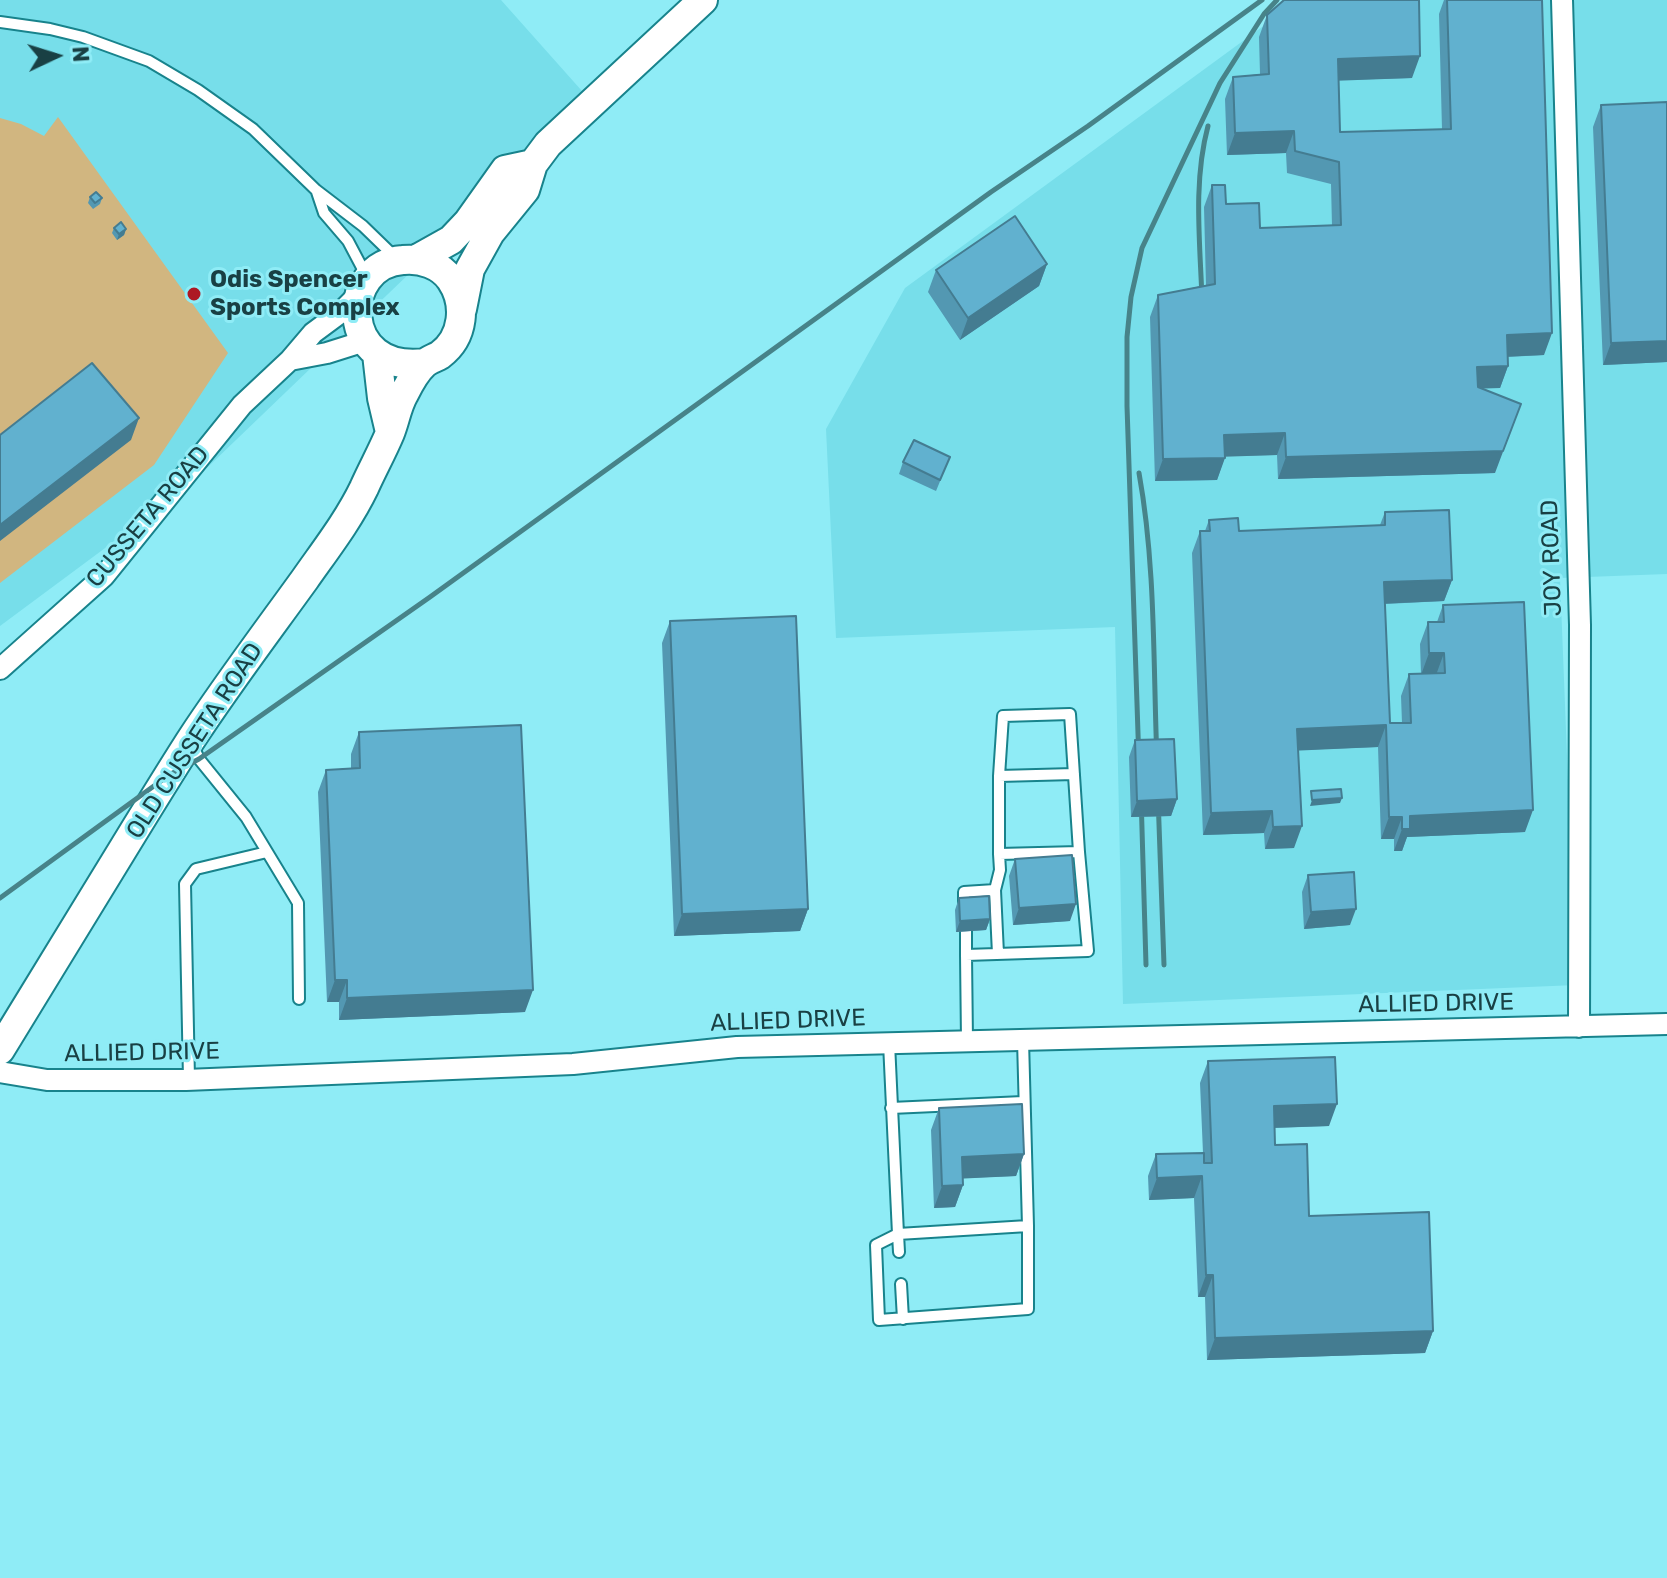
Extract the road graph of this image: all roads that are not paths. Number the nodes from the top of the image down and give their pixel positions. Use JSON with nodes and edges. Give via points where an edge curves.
{"nodes":[{"id":1,"x":703,"y":0,"type":"edge"},
{"id":2,"x":1562,"y":0,"type":"edge"},
{"id":3,"x":0,"y":22,"type":"edge"},
{"id":4,"x":533,"y":164,"type":"junction"},
{"id":5,"x":316,"y":190,"type":"junction"},
{"id":6,"x":408,"y":260,"type":"junction"},
{"id":7,"x":364,"y":286,"type":"junction"},
{"id":8,"x":462,"y":309,"type":"junction"},
{"id":9,"x":371,"y":347,"type":"junction"},
{"id":10,"x":290,"y":360,"type":"junction"},
{"id":11,"x":425,"y":363,"type":"junction"},
{"id":12,"x":390,"y":433,"type":"junction"},
{"id":13,"x":0,"y":669,"type":"edge"},
{"id":14,"x":190,"y":740,"type":"junction"},
{"id":15,"x":1074,"y":774,"type":"junction"},
{"id":16,"x":999,"y":776,"type":"junction"},
{"id":17,"x":267,"y":852,"type":"junction"},
{"id":18,"x":1079,"y":852,"type":"junction"},
{"id":19,"x":999,"y":854,"type":"junction"},
{"id":20,"x":995,"y":890,"type":"junction"},
{"id":21,"x":964,"y":909,"type":"edge"},
{"id":22,"x":966,"y":931,"type":"edge"},
{"id":23,"x":998,"y":954,"type":"junction"},
{"id":24,"x":966,"y":955,"type":"junction"},
{"id":25,"x":299,"y":999,"type":"dead end"},
{"id":26,"x":1667,"y":1024,"type":"edge"},
{"id":27,"x":1579,"y":1027,"type":"junction"},
{"id":28,"x":1023,"y":1040,"type":"junction"},
{"id":29,"x":967,"y":1041,"type":"junction"},
{"id":30,"x":889,"y":1043,"type":"junction"},
{"id":31,"x":0,"y":1050,"type":"edge"},
{"id":32,"x":0,"y":1072,"type":"edge"},
{"id":33,"x":189,"y":1079,"type":"junction"},
{"id":34,"x":1023,"y":1102,"type":"junction"},
{"id":35,"x":891,"y":1108,"type":"junction"},
{"id":36,"x":1028,"y":1226,"type":"junction"},
{"id":37,"x":898,"y":1234,"type":"junction"},
{"id":38,"x":899,"y":1252,"type":"dead end"},
{"id":39,"x":901,"y":1284,"type":"dead end"},
{"id":40,"x":903,"y":1319,"type":"junction"}],
"edges":[{"from":1,"to":4,"type":"street","name":"CUSSETA ROAD"},
{"from":2,"to":27,"type":"street","name":"JOY ROAD","via":[[1580,625]]},
{"from":3,"to":5,"type":"lane","via":[[83,37],[149,61],[253,129]]},
{"from":4,"to":6,"type":"street","name":"CUSSETA ROAD","via":[[505,170],[451,240]]},
{"from":4,"to":8,"type":"street","name":"CUSSETA ROAD","via":[[525,190],[490,233],[470,269]]},
{"from":5,"to":6,"type":"lane"},
{"from":5,"to":7,"type":"lane","via":[[324,213],[348,241]]},
{"from":6,"to":7,"type":"street","name":"CUSSETA ROAD","via":[[382,266]]},
{"from":6,"to":8,"type":"street","via":[[434,265],[448,276]]},
{"from":7,"to":9,"type":"street","via":[[356,309],[358,326]]},
{"from":7,"to":10,"type":"street","name":"CUSSETA ROAD"},
{"from":8,"to":11,"type":"street","name":"CUSSETA ROAD","via":[[451,344]]},
{"from":9,"to":10,"type":"street"},
{"from":9,"to":11,"type":"street","via":[[391,362]]},
{"from":9,"to":12,"type":"street"},
{"from":10,"to":13,"type":"street","name":"CUSSETA ROAD","via":[[242,405],[104,576]]},
{"from":11,"to":12,"type":"street","name":"OLD CUSSETA ROAD","via":[[402,396]]},
{"from":12,"to":14,"type":"street","name":"OLD CUSSETA ROAD","via":[[353,511]]},
{"from":14,"to":17,"type":"lane"},
{"from":14,"to":31,"type":"street","name":"OLD CUSSETA ROAD"},
{"from":15,"to":16,"type":"lane"},
{"from":15,"to":16,"type":"lane","via":[[1070,714],[1003,716]]},
{"from":15,"to":18,"type":"lane"},
{"from":16,"to":19,"type":"lane"},
{"from":17,"to":25,"type":"lane","via":[[298,903]]},
{"from":17,"to":33,"type":"lane","via":[[196,869],[185,884]]},
{"from":18,"to":19,"type":"lane"},
{"from":18,"to":23,"type":"lane","via":[[1088,951]]},
{"from":19,"to":20,"type":"lane"},
{"from":20,"to":21,"type":"lane","via":[[964,892]]},
{"from":20,"to":23,"type":"lane"},
{"from":22,"to":24,"type":"lane"},
{"from":23,"to":24,"type":"lane"},
{"from":24,"to":29,"type":"lane"},
{"from":26,"to":27,"type":"street"},
{"from":27,"to":28,"type":"street","name":"ALLIED DRIVE"},
{"from":28,"to":29,"type":"street","name":"ALLIED DRIVE"},
{"from":28,"to":34,"type":"lane"},
{"from":29,"to":30,"type":"street","name":"ALLIED DRIVE"},
{"from":30,"to":33,"type":"street","name":"ALLIED DRIVE","via":[[737,1047],[573,1064]]},
{"from":30,"to":35,"type":"lane"},
{"from":32,"to":33,"type":"street","name":"ALLIED DRIVE","via":[[47,1080]]},
{"from":34,"to":35,"type":"lane"},
{"from":34,"to":36,"type":"lane"},
{"from":35,"to":37,"type":"lane"},
{"from":36,"to":37,"type":"lane"},
{"from":36,"to":40,"type":"lane","via":[[1028,1309]]},
{"from":37,"to":38,"type":"lane"},
{"from":37,"to":40,"type":"lane","via":[[876,1245],[879,1320]]},
{"from":39,"to":40,"type":"lane"}]}
